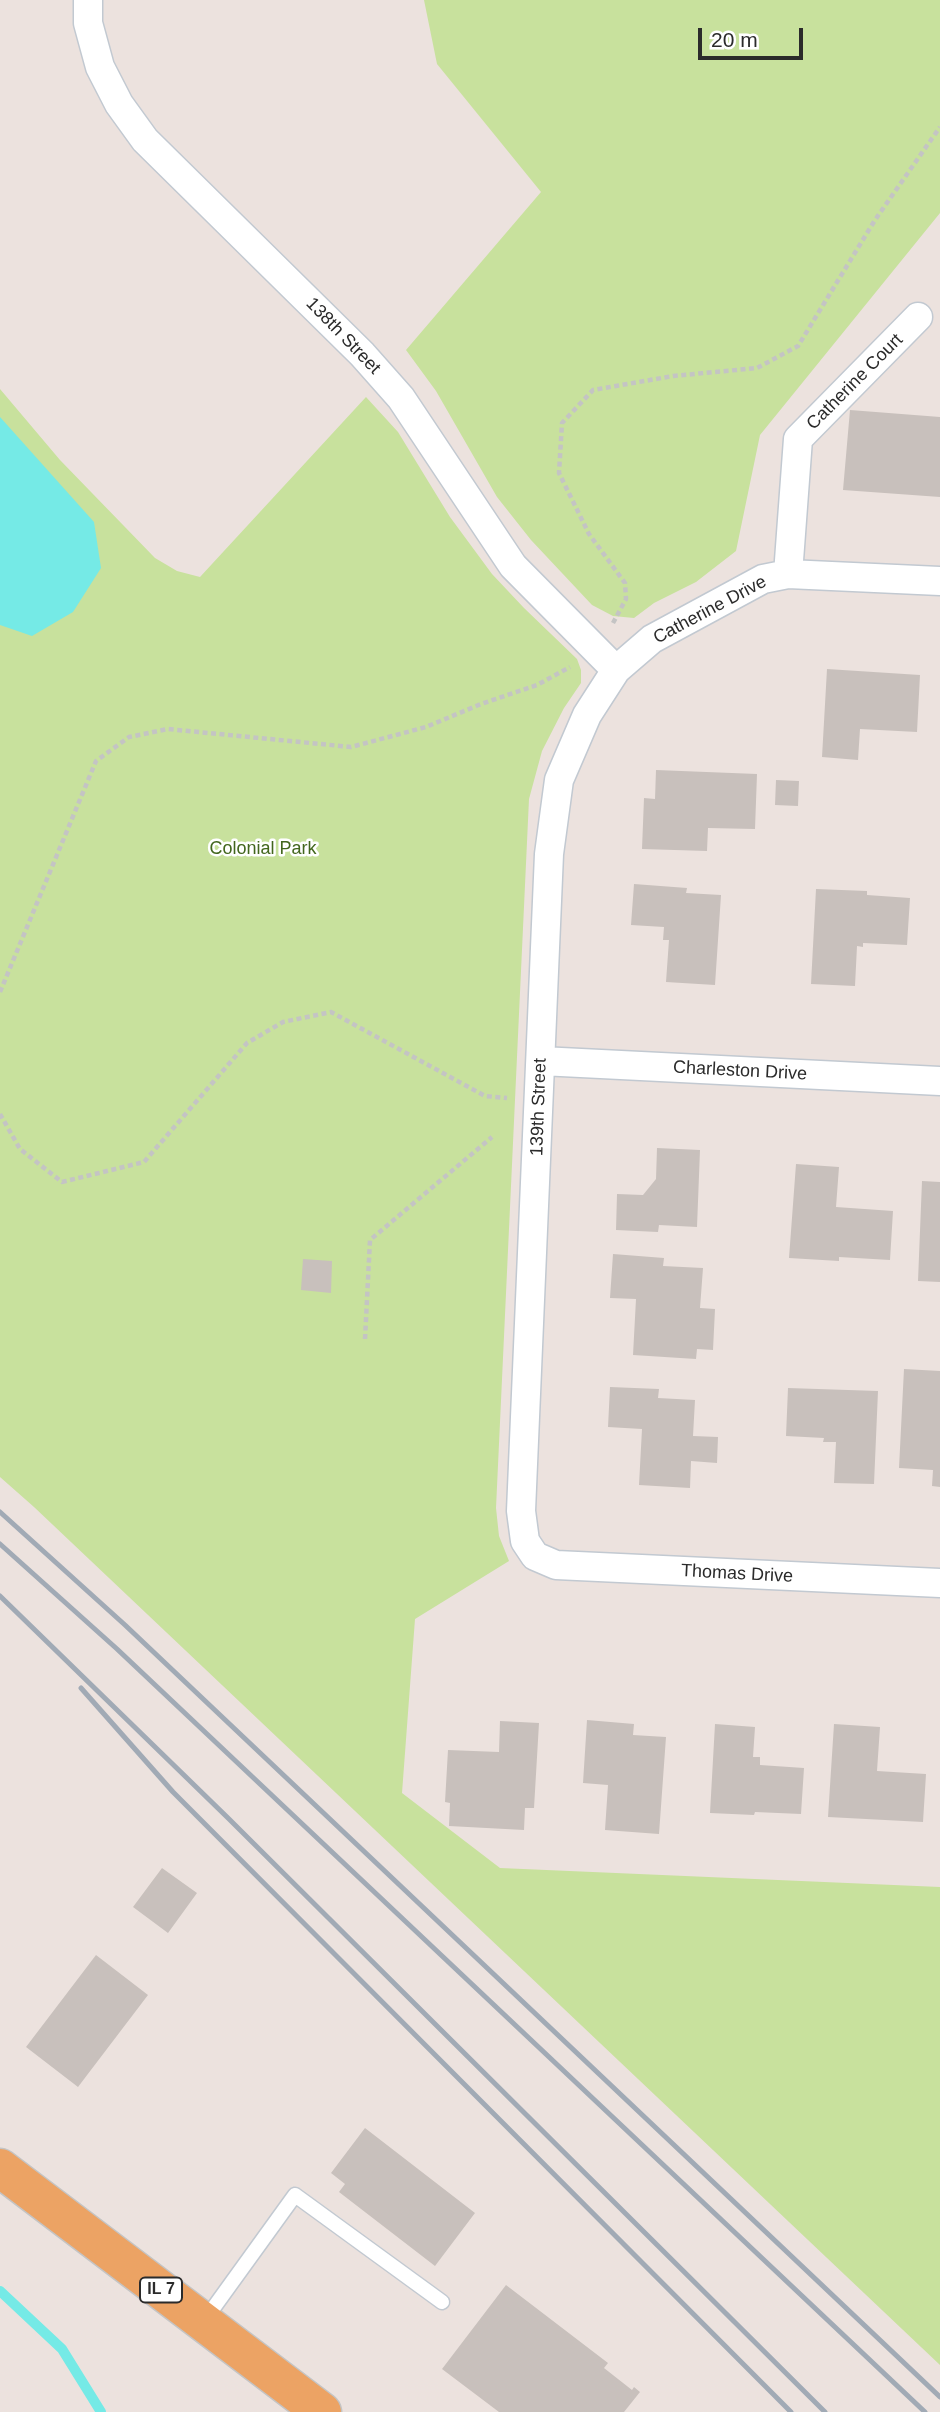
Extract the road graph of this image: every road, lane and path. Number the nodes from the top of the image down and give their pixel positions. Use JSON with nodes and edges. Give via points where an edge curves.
{"nodes":[{"id":1,"x":88,"y":0,"type":"edge"},
{"id":2,"x":940,"y":127,"type":"edge"},
{"id":3,"x":918,"y":317,"type":"dead end"},
{"id":4,"x":788,"y":574,"type":"junction"},
{"id":5,"x":940,"y":581,"type":"edge"},
{"id":6,"x":591,"y":645,"type":"junction"},
{"id":7,"x":616,"y":670,"type":"junction"},
{"id":8,"x":0,"y":992,"type":"edge"},
{"id":9,"x":541,"y":1061,"type":"junction"},
{"id":10,"x":940,"y":1080,"type":"edge"},
{"id":11,"x":539,"y":1100,"type":"junction"},
{"id":12,"x":0,"y":1114,"type":"edge"},
{"id":13,"x":492,"y":1137,"type":"dead end"},
{"id":14,"x":365,"y":1339,"type":"dead end"},
{"id":15,"x":535,"y":1556,"type":"joint"},
{"id":16,"x":940,"y":1584,"type":"edge"},
{"id":17,"x":0,"y":2168,"type":"edge"},
{"id":18,"x":442,"y":2302,"type":"dead end"},
{"id":19,"x":203,"y":2322,"type":"junction"},
{"id":20,"x":322,"y":2412,"type":"edge"}],
"edges":[{"from":1,"to":6,"type":"street","name":"138th Street","via":[[88,23],[100,67],[145,140],[393,389],[513,566]]},
{"from":2,"to":6,"type":"path","via":[[875,220],[798,346],[757,368],[593,390],[562,423],[559,473],[589,534],[625,583],[626,599],[616,620]]},
{"from":3,"to":4,"type":"street","name":"Catherine Court","via":[[798,439]]},
{"from":4,"to":5,"type":"street","name":"Catherine Drive"},
{"from":4,"to":7,"type":"street","name":"Catherine Drive","via":[[763,579],[652,639]]},
{"from":6,"to":7,"type":"street","name":"138th Street"},
{"from":6,"to":8,"type":"path","via":[[572,666],[537,685],[426,727],[351,747],[168,729],[128,737],[96,761]]},
{"from":7,"to":9,"type":"street","name":"139th Street","via":[[587,715],[559,780],[549,854]]},
{"from":9,"to":10,"type":"street","name":"Charleston Drive"},
{"from":9,"to":11,"type":"street","name":"139th Street"},
{"from":11,"to":12,"type":"path","via":[[485,1096],[331,1012],[283,1022],[247,1043],[144,1162],[62,1182],[20,1149]]},
{"from":11,"to":15,"type":"street","name":"139th Street","via":[[521,1511],[525,1541]]},
{"from":13,"to":14,"type":"path","via":[[370,1240]]},
{"from":15,"to":16,"type":"street","name":"Thomas Drive","via":[[556,1565],[582,1567]]},
{"from":17,"to":19,"type":"main road","number":"IL 7"},
{"from":18,"to":19,"type":"lane","via":[[295,2195]]},
{"from":19,"to":20,"type":"main road","number":"IL 7"}]}
